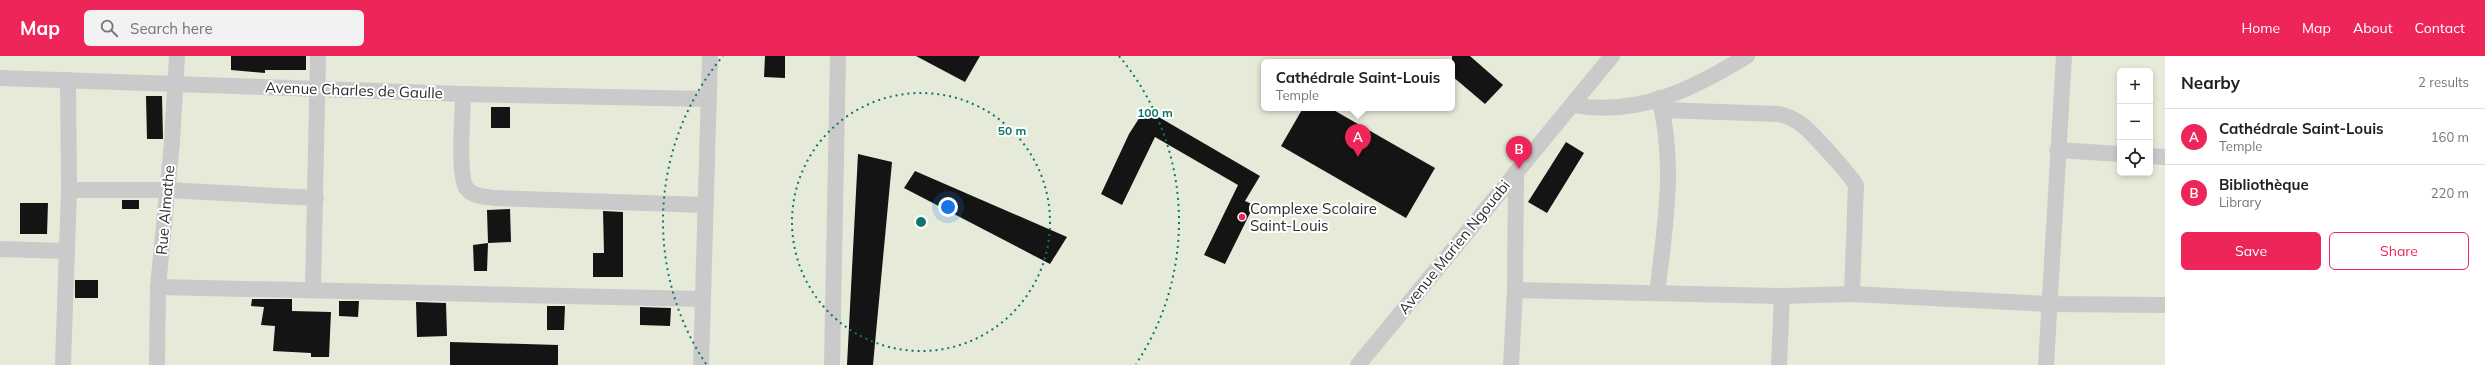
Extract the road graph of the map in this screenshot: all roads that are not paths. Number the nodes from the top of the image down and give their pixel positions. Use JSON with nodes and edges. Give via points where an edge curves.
{"nodes":[{"id":1,"x":177,"y":56,"type":"edge"},
{"id":2,"x":318,"y":56,"type":"edge"},
{"id":3,"x":710,"y":56,"type":"edge"},
{"id":4,"x":838,"y":56,"type":"edge"},
{"id":5,"x":1612,"y":56,"type":"edge"},
{"id":6,"x":1747,"y":56,"type":"edge"},
{"id":7,"x":2064,"y":56,"type":"edge"},
{"id":8,"x":0,"y":78,"type":"edge"},
{"id":9,"x":68,"y":80,"type":"junction"},
{"id":10,"x":175,"y":85,"type":"junction"},
{"id":11,"x":318,"y":88,"type":"junction"},
{"id":12,"x":463,"y":94,"type":"junction"},
{"id":13,"x":709,"y":99,"type":"junction"},
{"id":14,"x":1661,"y":104,"type":"junction"},
{"id":15,"x":1573,"y":105,"type":"junction"},
{"id":16,"x":2057,"y":150,"type":"junction"},
{"id":17,"x":2117,"y":154,"type":"edge"},
{"id":18,"x":2153,"y":156,"type":"edge"},
{"id":19,"x":2165,"y":157,"type":"edge"},
{"id":20,"x":1516,"y":172,"type":"junction"},
{"id":21,"x":69,"y":190,"type":"junction"},
{"id":22,"x":167,"y":190,"type":"junction"},
{"id":23,"x":316,"y":198,"type":"junction"},
{"id":24,"x":705,"y":205,"type":"junction"},
{"id":25,"x":0,"y":249,"type":"edge"},
{"id":26,"x":66,"y":251,"type":"junction"},
{"id":27,"x":158,"y":287,"type":"junction"},
{"id":28,"x":313,"y":289,"type":"junction"},
{"id":29,"x":1515,"y":290,"type":"junction"},
{"id":30,"x":1657,"y":293,"type":"junction"},
{"id":31,"x":1852,"y":294,"type":"junction"},
{"id":32,"x":1782,"y":296,"type":"junction"},
{"id":33,"x":702,"y":299,"type":"junction"},
{"id":34,"x":2048,"y":304,"type":"junction"},
{"id":35,"x":2165,"y":305,"type":"edge"},
{"id":36,"x":63,"y":365,"type":"edge"},
{"id":37,"x":157,"y":365,"type":"edge"},
{"id":38,"x":701,"y":365,"type":"edge"},
{"id":39,"x":832,"y":365,"type":"edge"},
{"id":40,"x":1358,"y":365,"type":"edge"},
{"id":41,"x":1511,"y":365,"type":"edge"},
{"id":42,"x":1778,"y":365,"type":"edge"},
{"id":43,"x":2046,"y":365,"type":"edge"}],
"edges":[{"from":1,"to":10,"type":"street","name":"Rue Almathe"},
{"from":2,"to":11,"type":"street"},
{"from":3,"to":13,"type":"street"},
{"from":4,"to":39,"type":"street"},
{"from":5,"to":15,"type":"street","name":"Avenue Marien Ngouabi"},
{"from":6,"to":14,"type":"street","via":[[1704,83]]},
{"from":7,"to":16,"type":"street"},
{"from":8,"to":9,"type":"street","name":"Avenue Charles de Gaulle"},
{"from":9,"to":10,"type":"street","name":"Avenue Charles de Gaulle"},
{"from":9,"to":21,"type":"street"},
{"from":10,"to":11,"type":"street","name":"Avenue Charles de Gaulle"},
{"from":10,"to":22,"type":"street","name":"Rue Almathe"},
{"from":11,"to":12,"type":"street","name":"Avenue Charles de Gaulle"},
{"from":11,"to":23,"type":"street"},
{"from":12,"to":13,"type":"street","name":"Avenue Charles de Gaulle"},
{"from":12,"to":24,"type":"street","via":[[462,170],[464,184],[474,194],[496,198]]},
{"from":13,"to":24,"type":"street"},
{"from":14,"to":15,"type":"street","via":[[1597,110]]},
{"from":14,"to":30,"type":"street","via":[[1668,148],[1668,181]]},
{"from":14,"to":31,"type":"street","via":[[1772,114],[1789,117],[1803,125],[1850,175],[1856,185]]},
{"from":15,"to":20,"type":"street","name":"Avenue Marien Ngouabi"},
{"from":16,"to":17,"type":"street"},
{"from":16,"to":34,"type":"street"},
{"from":18,"to":19,"type":"street"},
{"from":20,"to":29,"type":"street"},
{"from":20,"to":40,"type":"street","name":"Avenue Marien Ngouabi"},
{"from":21,"to":22,"type":"street"},
{"from":21,"to":26,"type":"street"},
{"from":22,"to":23,"type":"street"},
{"from":22,"to":27,"type":"street","name":"Rue Almathe"},
{"from":23,"to":28,"type":"street"},
{"from":24,"to":33,"type":"street"},
{"from":25,"to":26,"type":"street"},
{"from":26,"to":36,"type":"street"},
{"from":27,"to":28,"type":"street"},
{"from":27,"to":37,"type":"street","name":"Rue Almathe"},
{"from":28,"to":33,"type":"street"},
{"from":29,"to":30,"type":"street"},
{"from":29,"to":41,"type":"street"},
{"from":30,"to":32,"type":"street"},
{"from":31,"to":32,"type":"street"},
{"from":31,"to":34,"type":"street"},
{"from":32,"to":42,"type":"street"},
{"from":33,"to":38,"type":"street"},
{"from":34,"to":35,"type":"street"},
{"from":34,"to":43,"type":"street"}]}
